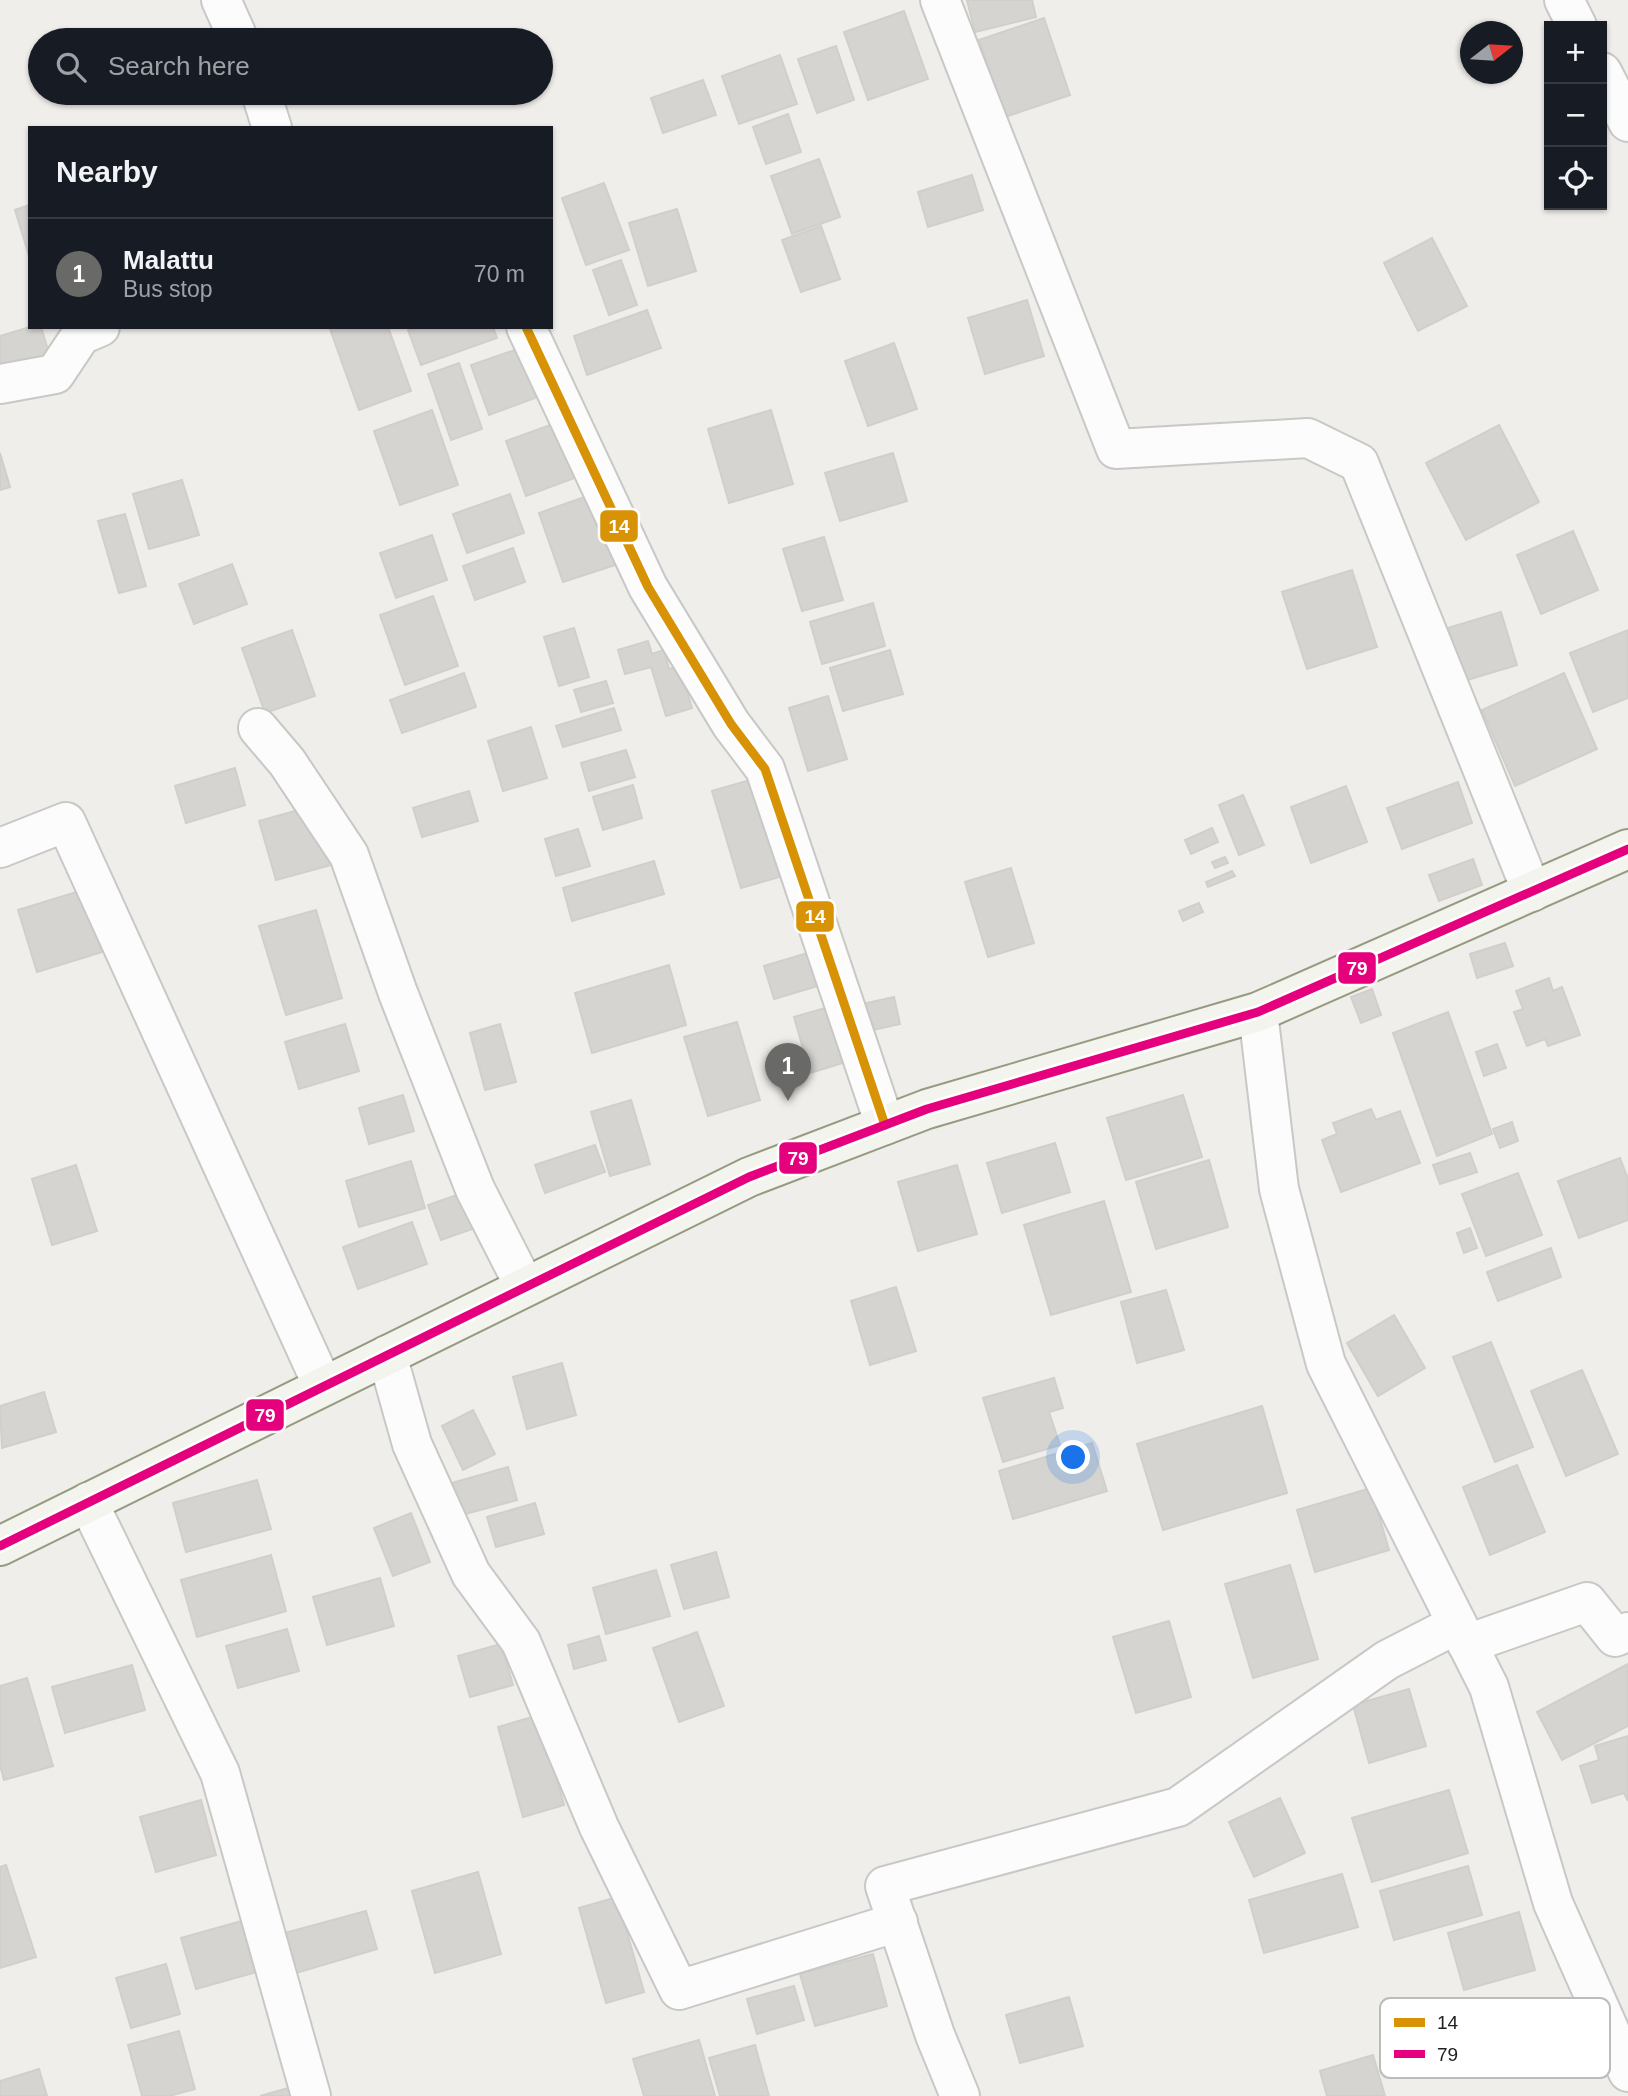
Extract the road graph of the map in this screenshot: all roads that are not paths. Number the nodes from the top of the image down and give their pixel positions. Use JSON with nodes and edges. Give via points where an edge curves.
{"nodes":[{"id":1,"x":221,"y":0,"type":"edge"},
{"id":2,"x":940,"y":0,"type":"edge"},
{"id":3,"x":1564,"y":0,"type":"edge"},
{"id":4,"x":1574,"y":21,"type":"edge"},
{"id":5,"x":234,"y":28,"type":"edge"},
{"id":6,"x":1607,"y":82,"type":"edge"},
{"id":7,"x":265,"y":105,"type":"edge"},
{"id":8,"x":1628,"y":122,"type":"edge"},
{"id":9,"x":271,"y":126,"type":"edge"},
{"id":10,"x":95,"y":329,"type":"edge"},
{"id":11,"x":527,"y":329,"type":"edge"},
{"id":12,"x":0,"y":384,"type":"edge"},
{"id":13,"x":258,"y":728,"type":"dead end"},
{"id":14,"x":0,"y":848,"type":"edge"},
{"id":15,"x":1628,"y":849,"type":"edge"},
{"id":16,"x":1532,"y":892,"type":"junction"},
{"id":17,"x":1258,"y":1012,"type":"junction"},
{"id":18,"x":885,"y":1125,"type":"junction"},
{"id":19,"x":525,"y":1287,"type":"junction"},
{"id":20,"x":387,"y":1355,"type":"junction"},
{"id":21,"x":323,"y":1387,"type":"junction"},
{"id":22,"x":88,"y":1502,"type":"junction"},
{"id":23,"x":0,"y":1546,"type":"edge"},
{"id":24,"x":1628,"y":1632,"type":"edge"},
{"id":25,"x":1462,"y":1634,"type":"junction"},
{"id":26,"x":898,"y":1922,"type":"junction"},
{"id":27,"x":1595,"y":1998,"type":"edge"},
{"id":28,"x":1610,"y":2031,"type":"edge"},
{"id":29,"x":1628,"y":2071,"type":"edge"},
{"id":30,"x":311,"y":2096,"type":"edge"},
{"id":31,"x":960,"y":2096,"type":"edge"}],
"edges":[{"from":1,"to":5,"type":"street"},
{"from":2,"to":16,"type":"street","via":[[1116,449],[1308,438],[1359,463]]},
{"from":3,"to":4,"type":"street"},
{"from":6,"to":8,"type":"street"},
{"from":7,"to":9,"type":"street"},
{"from":10,"to":12,"type":"street","via":[[81,335],[55,374]]},
{"from":11,"to":18,"type":"street","via":[[648,587],[731,724],[765,769]]},
{"from":13,"to":19,"type":"street","via":[[287,762],[349,855],[475,1189]]},
{"from":14,"to":21,"type":"street","via":[[66,822]]},
{"from":15,"to":16,"type":"main road"},
{"from":16,"to":17,"type":"main road"},
{"from":17,"to":18,"type":"main road"},
{"from":17,"to":25,"type":"street","via":[[1279,1189],[1326,1364]]},
{"from":18,"to":19,"type":"main road","via":[[750,1177]]},
{"from":19,"to":20,"type":"main road"},
{"from":20,"to":21,"type":"main road"},
{"from":20,"to":26,"type":"street","via":[[412,1444],[471,1574],[521,1642],[598,1827],[679,1990]]},
{"from":21,"to":22,"type":"main road"},
{"from":22,"to":23,"type":"main road"},
{"from":22,"to":30,"type":"street","via":[[220,1773]]},
{"from":24,"to":25,"type":"street","via":[[1615,1637],[1587,1602]]},
{"from":25,"to":26,"type":"street","via":[[1387,1660],[1178,1807],[885,1886]]},
{"from":25,"to":27,"type":"street","via":[[1489,1687],[1553,1903]]},
{"from":26,"to":31,"type":"street"},
{"from":28,"to":29,"type":"street"}]}
